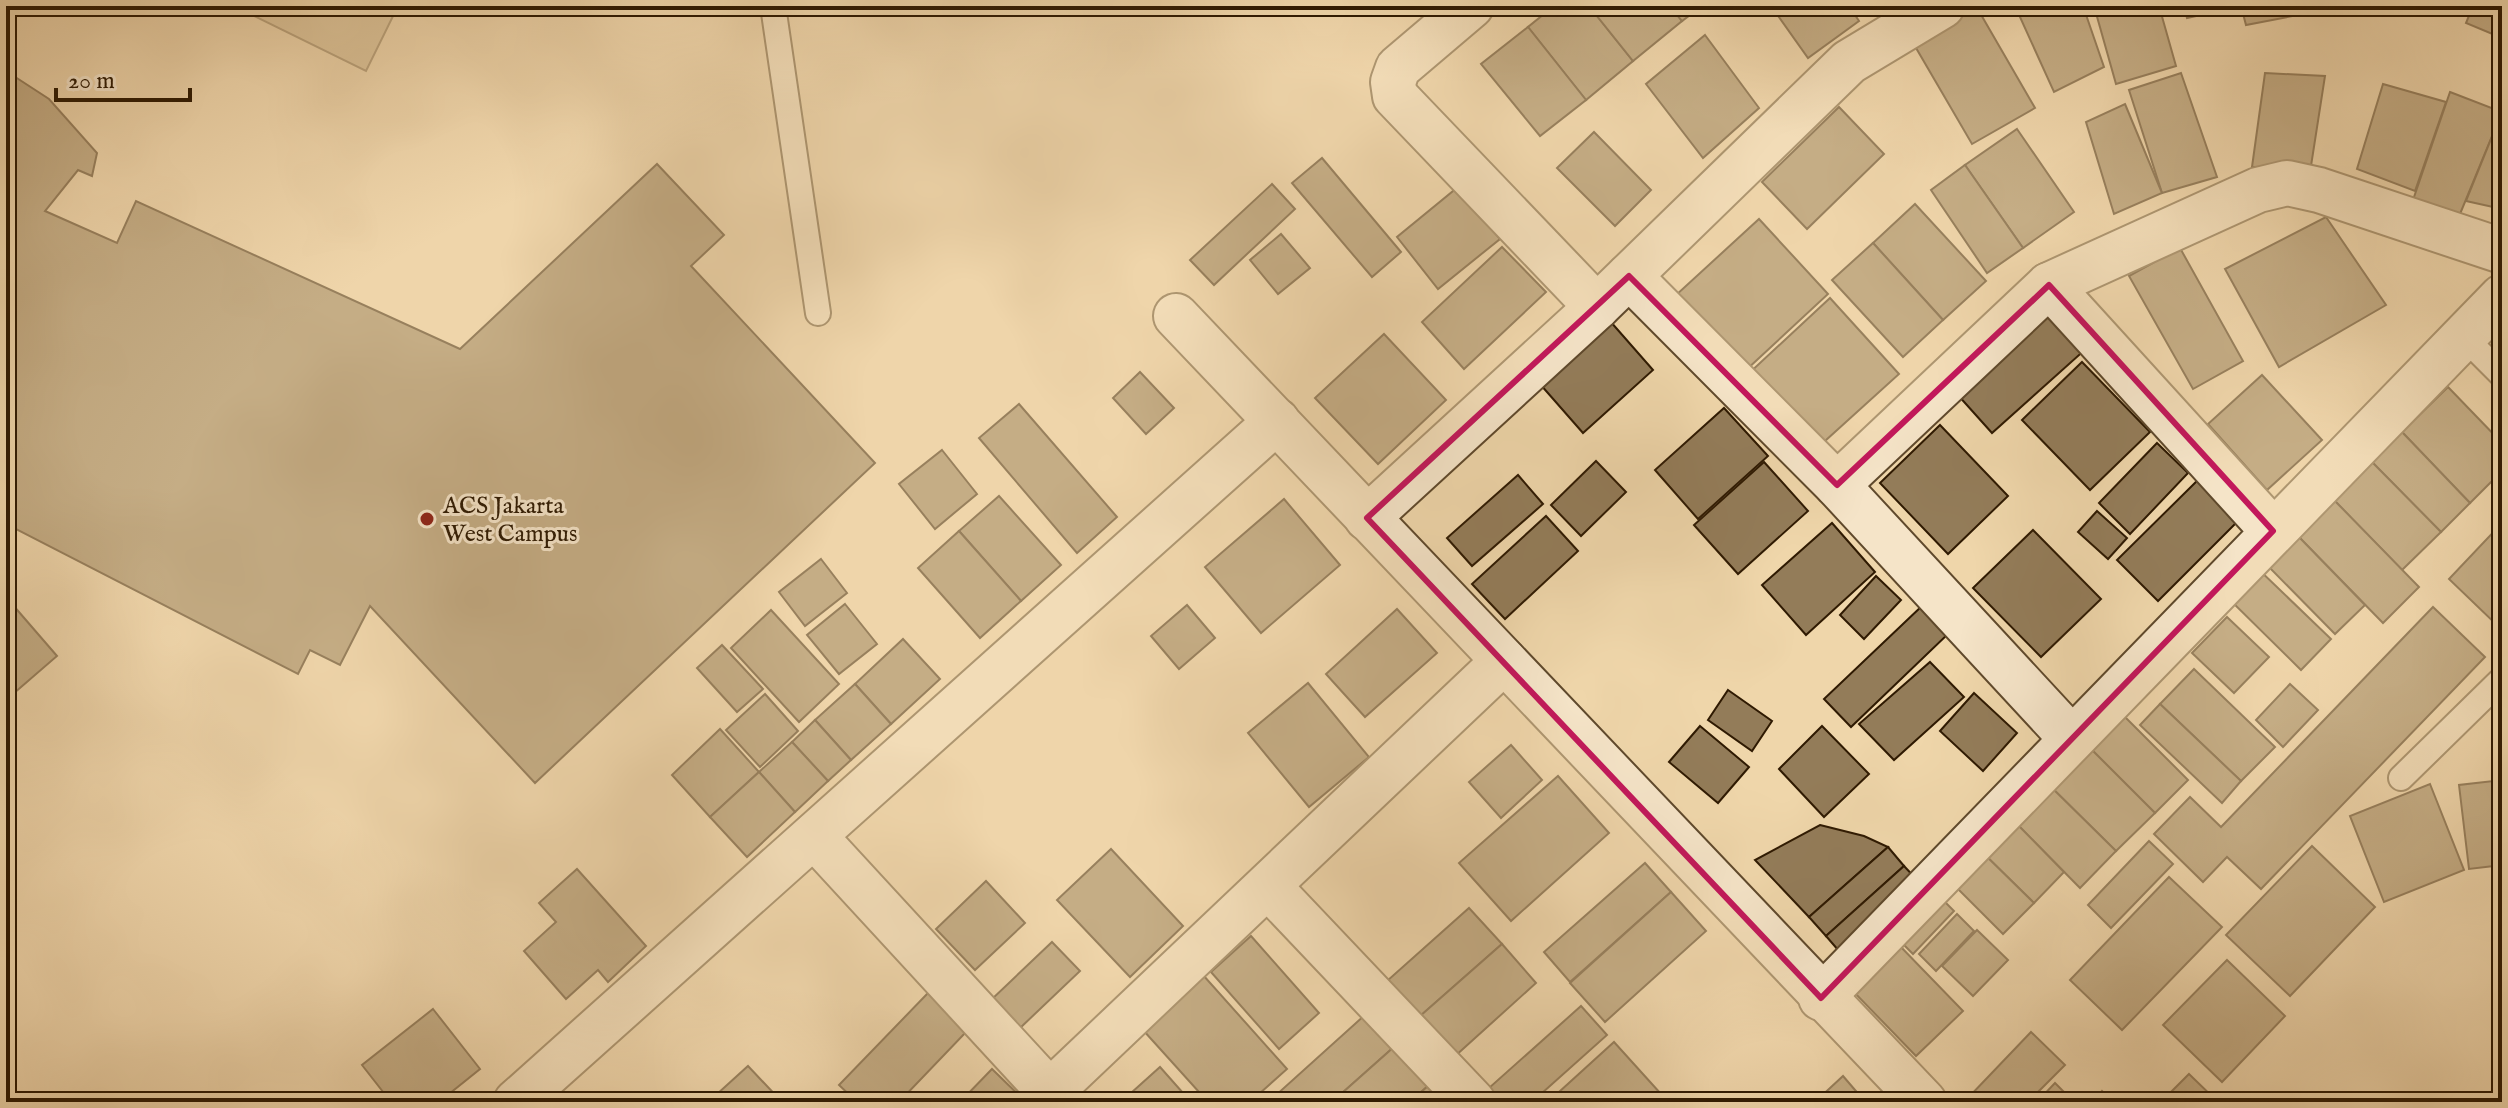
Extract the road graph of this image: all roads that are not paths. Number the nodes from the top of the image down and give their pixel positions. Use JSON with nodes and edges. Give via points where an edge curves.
{"nodes":[{"id":1,"x":773,"y":6,"type":"edge"},
{"id":2,"x":1471,"y":6,"type":"edge"},
{"id":3,"x":1942,"y":6,"type":"edge"},
{"id":4,"x":2502,"y":251,"type":"edge"},
{"id":5,"x":1629,"y":276,"type":"junction"},
{"id":6,"x":2049,"y":285,"type":"junction"},
{"id":7,"x":2502,"y":297,"type":"edge"},
{"id":8,"x":1597,"y":307,"type":"junction"},
{"id":9,"x":818,"y":313,"type":"dead end"},
{"id":10,"x":1176,"y":316,"type":"dead end"},
{"id":11,"x":2464,"y":337,"type":"junction"},
{"id":12,"x":2502,"y":375,"type":"edge"},
{"id":13,"x":1277,"y":421,"type":"junction"},
{"id":14,"x":1837,"y":485,"type":"junction"},
{"id":15,"x":1367,"y":518,"type":"junction"},
{"id":16,"x":2273,"y":531,"type":"junction"},
{"id":17,"x":1504,"y":661,"type":"junction"},
{"id":18,"x":2502,"y":679,"type":"edge"},
{"id":19,"x":2072,"y":739,"type":"junction"},
{"id":20,"x":2401,"y":778,"type":"dead end"},
{"id":21,"x":814,"y":836,"type":"junction"},
{"id":22,"x":1268,"y":886,"type":"junction"},
{"id":23,"x":1821,"y":998,"type":"junction"},
{"id":24,"x":1054,"y":1097,"type":"edge"},
{"id":25,"x":516,"y":1102,"type":"edge"},
{"id":26,"x":1473,"y":1102,"type":"edge"},
{"id":27,"x":1924,"y":1102,"type":"edge"}],
"edges":[{"from":1,"to":9,"type":"lane"},
{"from":2,"to":8,"type":"street","via":[[1398,68],[1395,96]]},
{"from":3,"to":5,"type":"street","via":[[1849,62]]},
{"from":4,"to":6,"type":"street","via":[[2287,183],[2258,190]]},
{"from":5,"to":8,"type":"street"},
{"from":5,"to":14,"type":"street"},
{"from":6,"to":14,"type":"street"},
{"from":6,"to":16,"type":"street"},
{"from":7,"to":11,"type":"street"},
{"from":8,"to":15,"type":"street"},
{"from":10,"to":13,"type":"street"},
{"from":11,"to":12,"type":"lane"},
{"from":11,"to":16,"type":"street"},
{"from":13,"to":15,"type":"street"},
{"from":13,"to":21,"type":"street"},
{"from":14,"to":19,"type":"street"},
{"from":15,"to":17,"type":"street"},
{"from":16,"to":19,"type":"street"},
{"from":17,"to":22,"type":"street"},
{"from":17,"to":23,"type":"street"},
{"from":18,"to":20,"type":"lane"},
{"from":19,"to":23,"type":"street"},
{"from":21,"to":24,"type":"street"},
{"from":21,"to":25,"type":"street"},
{"from":22,"to":24,"type":"street"},
{"from":22,"to":26,"type":"street"},
{"from":23,"to":27,"type":"street"}]}
